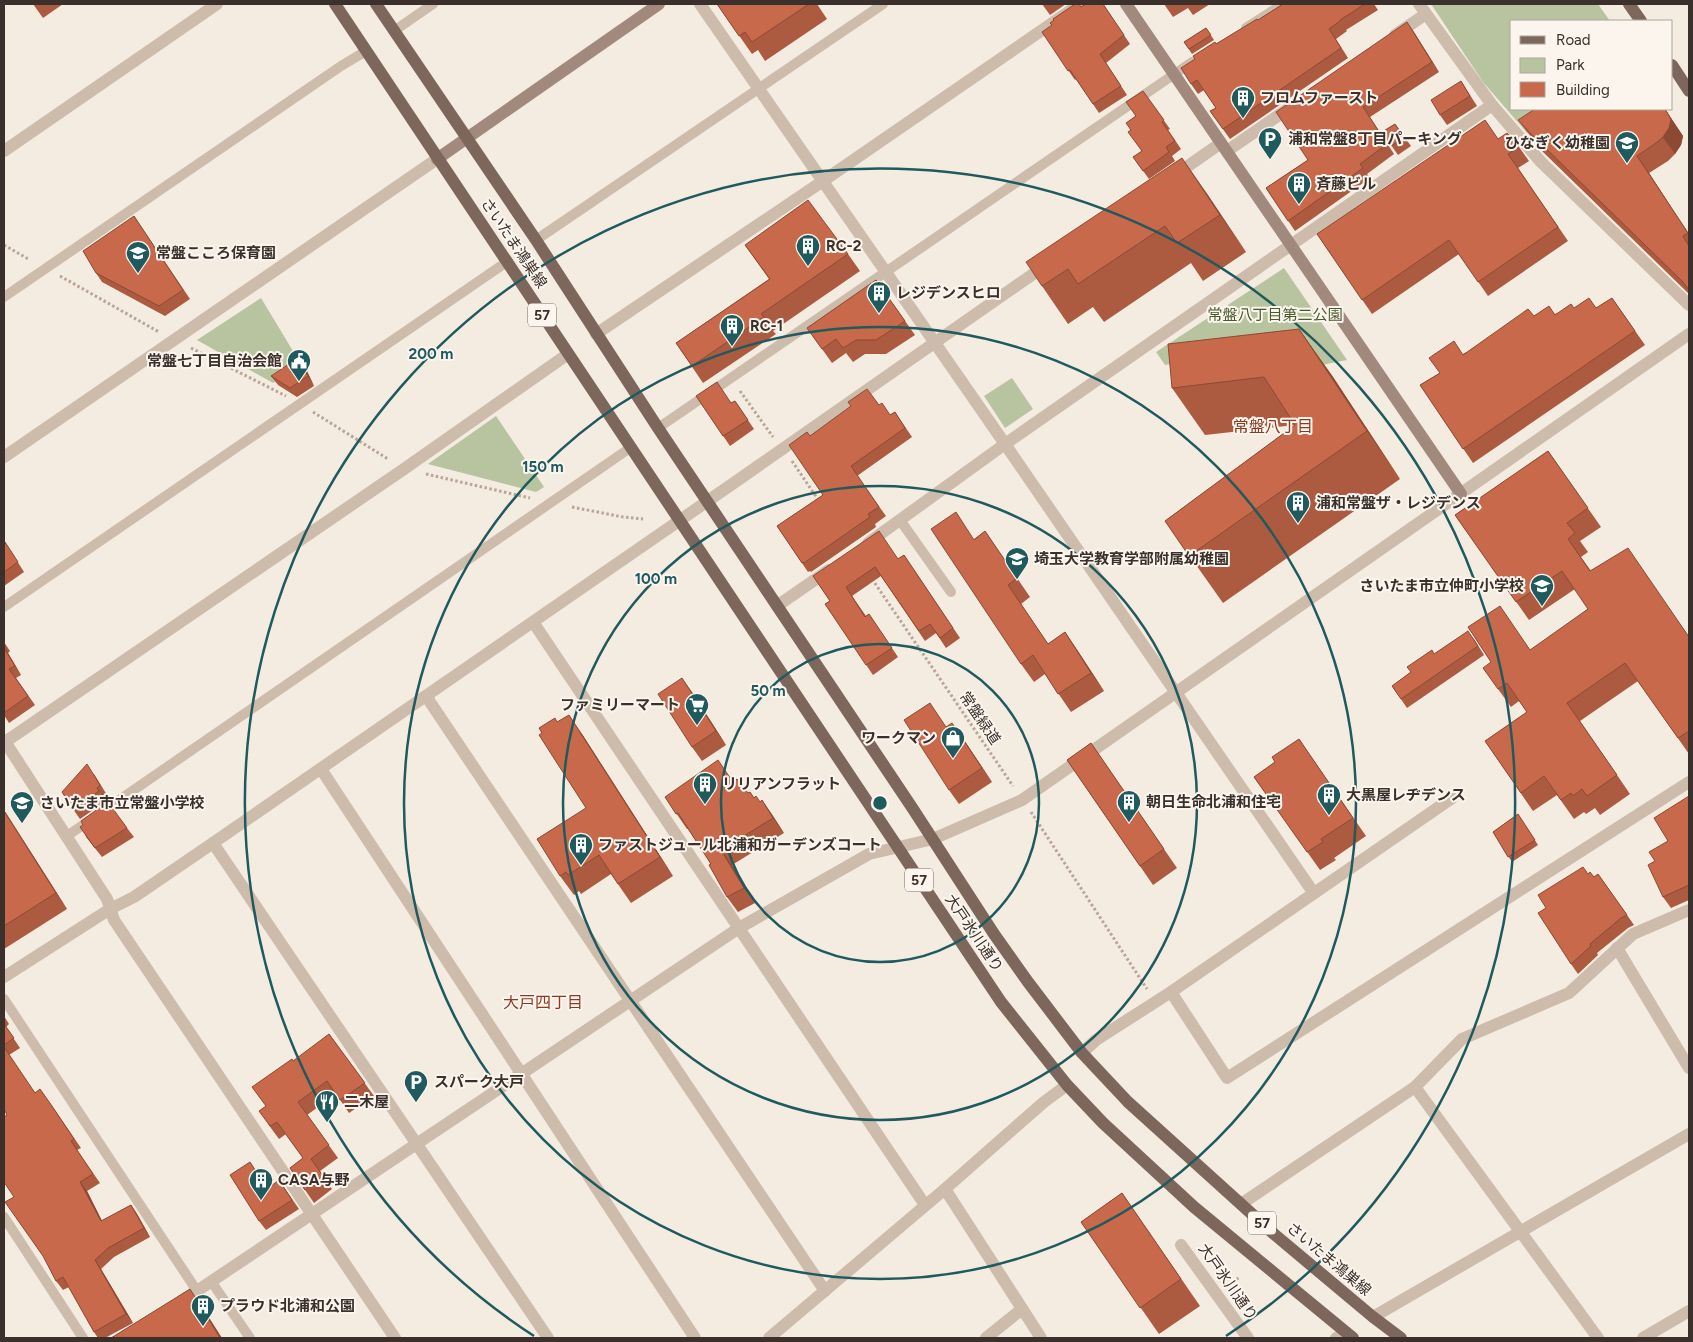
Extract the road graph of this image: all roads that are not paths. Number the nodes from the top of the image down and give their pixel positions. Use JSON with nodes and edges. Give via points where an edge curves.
{"nodes":[{"id":1,"x":218,"y":4,"type":"edge"},
{"id":2,"x":335,"y":4,"type":"edge"},
{"id":3,"x":376,"y":4,"type":"edge"},
{"id":4,"x":433,"y":4,"type":"edge"},
{"id":5,"x":659,"y":4,"type":"edge"},
{"id":6,"x":700,"y":4,"type":"edge"},
{"id":7,"x":883,"y":4,"type":"edge"},
{"id":8,"x":1080,"y":4,"type":"edge"},
{"id":9,"x":1126,"y":4,"type":"edge"},
{"id":10,"x":1283,"y":4,"type":"edge"},
{"id":11,"x":1629,"y":4,"type":"edge"},
{"id":12,"x":1423,"y":9,"type":"edge"},
{"id":13,"x":1640,"y":20,"type":"edge"},
{"id":14,"x":394,"y":31,"type":"junction"},
{"id":15,"x":1241,"y":31,"type":"edge"},
{"id":16,"x":1386,"y":41,"type":"edge"},
{"id":17,"x":366,"y":51,"type":"junction"},
{"id":18,"x":1199,"y":58,"type":"edge"},
{"id":19,"x":1673,"y":66,"type":"edge"},
{"id":20,"x":1174,"y":74,"type":"junction"},
{"id":21,"x":758,"y":89,"type":"junction"},
{"id":22,"x":1689,"y":90,"type":"edge"},
{"id":23,"x":1298,"y":102,"type":"edge"},
{"id":24,"x":1492,"y":105,"type":"junction"},
{"id":25,"x":467,"y":138,"type":"junction"},
{"id":26,"x":1224,"y":147,"type":"junction"},
{"id":27,"x":4,"y":151,"type":"edge"},
{"id":28,"x":437,"y":159,"type":"junction"},
{"id":29,"x":823,"y":182,"type":"junction"},
{"id":30,"x":1164,"y":183,"type":"edge"},
{"id":31,"x":536,"y":240,"type":"junction"},
{"id":32,"x":1292,"y":246,"type":"junction"},
{"id":33,"x":1057,"y":257,"type":"edge"},
{"id":34,"x":508,"y":262,"type":"junction"},
{"id":35,"x":885,"y":272,"type":"junction"},
{"id":36,"x":4,"y":297,"type":"edge"},
{"id":37,"x":1689,"y":305,"type":"edge"},
{"id":38,"x":596,"y":334,"type":"junction"},
{"id":39,"x":1689,"y":334,"type":"edge"},
{"id":40,"x":934,"y":342,"type":"junction"},
{"id":41,"x":568,"y":354,"type":"junction"},
{"id":42,"x":658,"y":428,"type":"junction"},
{"id":43,"x":1005,"y":444,"type":"junction"},
{"id":44,"x":630,"y":448,"type":"junction"},
{"id":45,"x":4,"y":457,"type":"edge"},
{"id":46,"x":1461,"y":494,"type":"junction"},
{"id":47,"x":707,"y":502,"type":"junction"},
{"id":48,"x":680,"y":520,"type":"junction"},
{"id":49,"x":900,"y":520,"type":"junction"},
{"id":50,"x":854,"y":552,"type":"edge"},
{"id":51,"x":838,"y":563,"type":"edge"},
{"id":52,"x":951,"y":592,"type":"dead end"},
{"id":53,"x":777,"y":606,"type":"junction"},
{"id":54,"x":4,"y":607,"type":"edge"},
{"id":55,"x":533,"y":622,"type":"junction"},
{"id":56,"x":750,"y":625,"type":"joint"},
{"id":57,"x":1175,"y":692,"type":"junction"},
{"id":58,"x":426,"y":696,"type":"junction"},
{"id":59,"x":4,"y":741,"type":"edge"},
{"id":60,"x":321,"y":770,"type":"junction"},
{"id":61,"x":1689,"y":782,"type":"edge"},
{"id":62,"x":1452,"y":798,"type":"dead end"},
{"id":63,"x":67,"y":836,"type":"junction"},
{"id":64,"x":933,"y":839,"type":"junction"},
{"id":65,"x":213,"y":843,"type":"junction"},
{"id":66,"x":897,"y":847,"type":"junction"},
{"id":67,"x":1314,"y":892,"type":"junction"},
{"id":68,"x":110,"y":909,"type":"junction"},
{"id":69,"x":1689,"y":910,"type":"edge"},
{"id":70,"x":739,"y":928,"type":"junction"},
{"id":71,"x":1617,"y":948,"type":"junction"},
{"id":72,"x":4,"y":977,"type":"edge"},
{"id":73,"x":1171,"y":992,"type":"junction"},
{"id":74,"x":4,"y":999,"type":"edge"},
{"id":75,"x":630,"y":1001,"type":"junction"},
{"id":76,"x":1082,"y":1053,"type":"junction"},
{"id":77,"x":1689,"y":1068,"type":"edge"},
{"id":78,"x":521,"y":1074,"type":"junction"},
{"id":79,"x":1067,"y":1085,"type":"junction"},
{"id":80,"x":1415,"y":1088,"type":"junction"},
{"id":81,"x":1128,"y":1102,"type":"joint"},
{"id":82,"x":1689,"y":1134,"type":"edge"},
{"id":83,"x":417,"y":1144,"type":"junction"},
{"id":84,"x":945,"y":1189,"type":"junction"},
{"id":85,"x":1241,"y":1204,"type":"junction"},
{"id":86,"x":925,"y":1206,"type":"junction"},
{"id":87,"x":312,"y":1214,"type":"junction"},
{"id":88,"x":4,"y":1217,"type":"edge"},
{"id":89,"x":1520,"y":1232,"type":"junction"},
{"id":90,"x":1181,"y":1245,"type":"dead end"},
{"id":91,"x":212,"y":1282,"type":"junction"},
{"id":92,"x":197,"y":1291,"type":"junction"},
{"id":93,"x":825,"y":1291,"type":"junction"},
{"id":94,"x":1022,"y":1309,"type":"junction"},
{"id":95,"x":1689,"y":1311,"type":"edge"},
{"id":96,"x":166,"y":1312,"type":"edge"},
{"id":97,"x":1373,"y":1317,"type":"junction"},
{"id":98,"x":1345,"y":1336,"type":"edge"},
{"id":99,"x":83,"y":1338,"type":"edge"},
{"id":100,"x":250,"y":1338,"type":"edge"},
{"id":101,"x":395,"y":1338,"type":"edge"},
{"id":102,"x":548,"y":1338,"type":"edge"},
{"id":103,"x":695,"y":1338,"type":"edge"},
{"id":104,"x":769,"y":1338,"type":"edge"},
{"id":105,"x":986,"y":1338,"type":"edge"},
{"id":106,"x":1041,"y":1338,"type":"edge"},
{"id":107,"x":1248,"y":1338,"type":"edge"},
{"id":108,"x":1401,"y":1338,"type":"edge"},
{"id":109,"x":1598,"y":1338,"type":"edge"},
{"id":110,"x":1642,"y":1338,"type":"edge"}],
"edges":[{"from":1,"to":27,"type":"street"},
{"from":2,"to":17,"type":"main road","name":"さいたま鴻巣線","number":"57"},
{"from":3,"to":14,"type":"main road","name":"さいたま鴻巣線","number":"57"},
{"from":4,"to":14,"type":"lane"},
{"from":5,"to":25,"type":"street"},
{"from":6,"to":21,"type":"street"},
{"from":7,"to":21,"type":"lane"},
{"from":8,"to":29,"type":"street"},
{"from":9,"to":20,"type":"street"},
{"from":10,"to":15,"type":"lane"},
{"from":11,"to":13,"type":"main road"},
{"from":12,"to":16,"type":"street"},
{"from":12,"to":24,"type":"street"},
{"from":14,"to":25,"type":"main road","name":"さいたま鴻巣線","number":"57"},
{"from":17,"to":28,"type":"main road","name":"さいたま鴻巣線","number":"57"},
{"from":17,"to":36,"type":"lane"},
{"from":18,"to":20,"type":"lane"},
{"from":19,"to":22,"type":"main road"},
{"from":20,"to":26,"type":"street"},
{"from":20,"to":35,"type":"lane"},
{"from":21,"to":29,"type":"street"},
{"from":21,"to":31,"type":"lane"},
{"from":23,"to":26,"type":"street"},
{"from":24,"to":32,"type":"street"},
{"from":24,"to":37,"type":"street","via":[[1541,162]]},
{"from":25,"to":28,"type":"street"},
{"from":25,"to":31,"type":"main road","name":"さいたま鴻巣線","number":"57"},
{"from":26,"to":30,"type":"street"},
{"from":26,"to":32,"type":"street"},
{"from":28,"to":34,"type":"main road","name":"さいたま鴻巣線","number":"57"},
{"from":28,"to":45,"type":"street"},
{"from":29,"to":35,"type":"street"},
{"from":29,"to":38,"type":"street"},
{"from":31,"to":38,"type":"main road","name":"さいたま鴻巣線","number":"57"},
{"from":32,"to":43,"type":"street"},
{"from":32,"to":46,"type":"street"},
{"from":33,"to":40,"type":"street"},
{"from":34,"to":41,"type":"main road","name":"さいたま鴻巣線","number":"57"},
{"from":34,"to":54,"type":"lane"},
{"from":35,"to":40,"type":"street"},
{"from":35,"to":42,"type":"lane"},
{"from":38,"to":42,"type":"main road","name":"さいたま鴻巣線","number":"57"},
{"from":39,"to":46,"type":"street"},
{"from":40,"to":43,"type":"street"},
{"from":40,"to":47,"type":"street","via":[[779,445]]},
{"from":41,"to":44,"type":"main road","name":"さいたま鴻巣線","number":"57"},
{"from":41,"to":59,"type":"street"},
{"from":42,"to":47,"type":"main road","name":"さいたま鴻巣線","number":"57"},
{"from":43,"to":49,"type":"street"},
{"from":43,"to":57,"type":"street"},
{"from":44,"to":48,"type":"main road","name":"さいたま鴻巣線","number":"57"},
{"from":44,"to":63,"type":"lane"},
{"from":46,"to":57,"type":"street"},
{"from":47,"to":48,"type":"street"},
{"from":47,"to":53,"type":"main road","name":"さいたま鴻巣線","number":"57"},
{"from":48,"to":55,"type":"street"},
{"from":48,"to":56,"type":"main road","name":"さいたま鴻巣線","number":"57"},
{"from":49,"to":50,"type":"street"},
{"from":49,"to":52,"type":"lane"},
{"from":51,"to":53,"type":"street"},
{"from":53,"to":64,"type":"main road","name":"大戸氷川通り","number":"57"},
{"from":55,"to":58,"type":"street"},
{"from":55,"to":70,"type":"street"},
{"from":56,"to":66,"type":"main road","name":"大戸氷川通り","number":"57"},
{"from":57,"to":64,"type":"street","via":[[1022,800]]},
{"from":57,"to":67,"type":"street"},
{"from":58,"to":60,"type":"street"},
{"from":58,"to":75,"type":"street"},
{"from":59,"to":63,"type":"street"},
{"from":60,"to":65,"type":"street"},
{"from":60,"to":78,"type":"street"},
{"from":61,"to":73,"type":"street","via":[[1227,1078]]},
{"from":62,"to":67,"type":"street"},
{"from":63,"to":68,"type":"street"},
{"from":64,"to":66,"type":"street"},
{"from":64,"to":76,"type":"main road","name":"大戸氷川通り","number":"57","via":[[994,934]]},
{"from":65,"to":68,"type":"street","via":[[134,897]]},
{"from":65,"to":83,"type":"street"},
{"from":66,"to":70,"type":"street","via":[[869,854]]},
{"from":66,"to":79,"type":"main road","name":"大戸氷川通り","number":"57","via":[[1001,1002]]},
{"from":67,"to":73,"type":"street"},
{"from":68,"to":72,"type":"street"},
{"from":68,"to":87,"type":"street","via":[[114,920]]},
{"from":69,"to":71,"type":"street","via":[[1633,934]]},
{"from":70,"to":75,"type":"street"},
{"from":70,"to":86,"type":"street"},
{"from":71,"to":77,"type":"street"},
{"from":71,"to":80,"type":"street","via":[[1569,993],[1462,1039]]},
{"from":73,"to":76,"type":"street","via":[[1096,1040]]},
{"from":74,"to":92,"type":"lane"},
{"from":75,"to":78,"type":"street"},
{"from":75,"to":93,"type":"street"},
{"from":76,"to":81,"type":"main road","name":"大戸氷川通り","number":"57"},
{"from":78,"to":83,"type":"street"},
{"from":78,"to":103,"type":"street"},
{"from":79,"to":84,"type":"street"},
{"from":79,"to":98,"type":"main road","name":"大戸氷川通り","number":"57","via":[[1194,1207]]},
{"from":80,"to":85,"type":"street"},
{"from":80,"to":89,"type":"street"},
{"from":81,"to":85,"type":"main road","name":"さいたま鴻巣線","number":"57"},
{"from":82,"to":89,"type":"street"},
{"from":83,"to":87,"type":"street"},
{"from":83,"to":102,"type":"street"},
{"from":84,"to":86,"type":"street"},
{"from":84,"to":94,"type":"street"},
{"from":85,"to":97,"type":"main road","name":"さいたま鴻巣線","number":"57"},
{"from":86,"to":93,"type":"street"},
{"from":87,"to":91,"type":"street"},
{"from":87,"to":101,"type":"street"},
{"from":88,"to":99,"type":"lane"},
{"from":89,"to":97,"type":"street"},
{"from":89,"to":109,"type":"street"},
{"from":90,"to":107,"type":"street","name":"大戸氷川通り"},
{"from":91,"to":92,"type":"street"},
{"from":91,"to":100,"type":"lane"},
{"from":92,"to":96,"type":"street"},
{"from":93,"to":104,"type":"street"},
{"from":94,"to":105,"type":"street"},
{"from":94,"to":106,"type":"street"},
{"from":95,"to":110,"type":"street"},
{"from":97,"to":108,"type":"main road","name":"さいたま鴻巣線","number":"57"}]}
